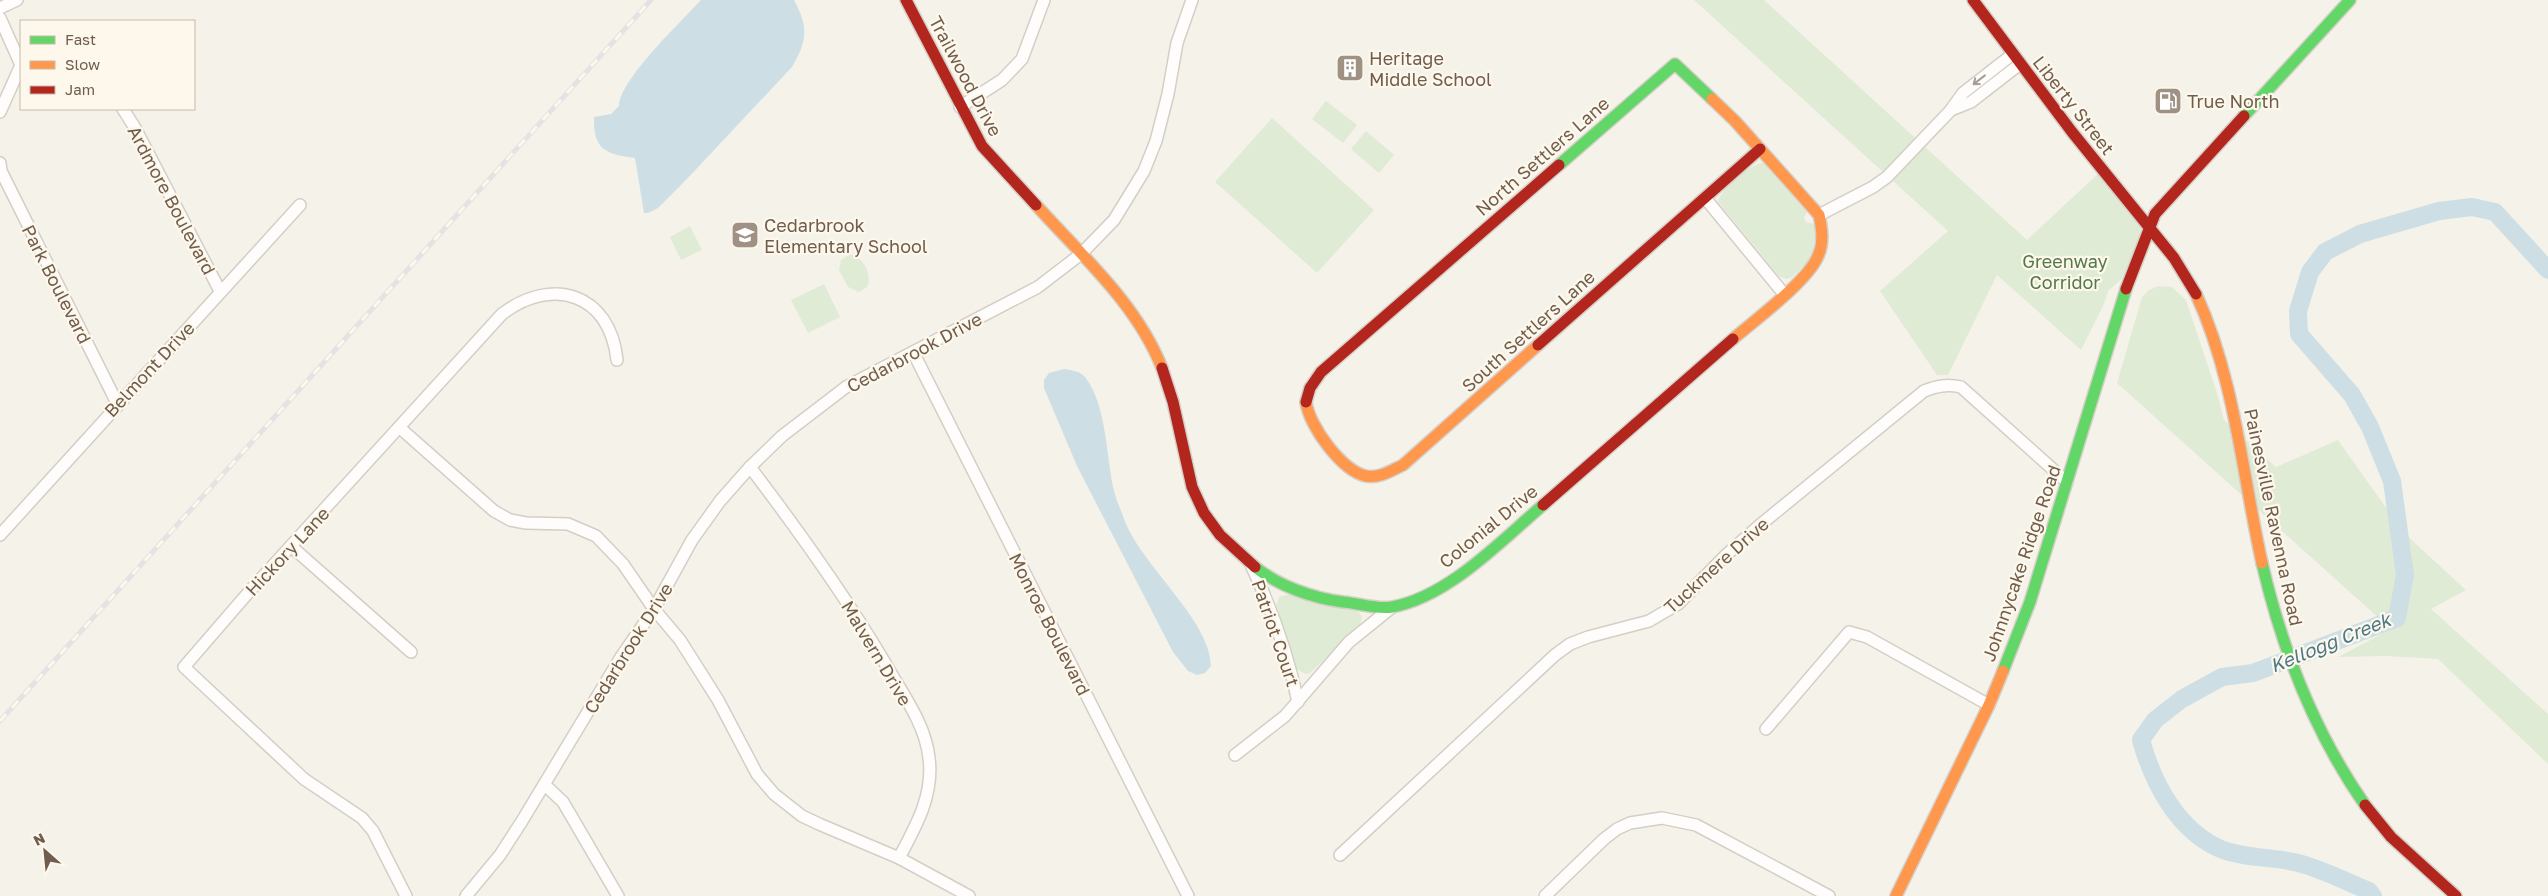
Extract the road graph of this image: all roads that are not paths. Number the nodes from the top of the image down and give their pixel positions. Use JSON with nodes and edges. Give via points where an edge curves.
{"nodes":[{"id":1,"x":17,"y":0,"type":"edge"},
{"id":2,"x":906,"y":0,"type":"edge"},
{"id":3,"x":1044,"y":0,"type":"edge"},
{"id":4,"x":1192,"y":0,"type":"edge"},
{"id":5,"x":1973,"y":0,"type":"edge"},
{"id":6,"x":2350,"y":0,"type":"edge"},
{"id":7,"x":0,"y":8,"type":"edge"},
{"id":8,"x":0,"y":18,"type":"edge"},
{"id":9,"x":2013,"y":54,"type":"junction"},
{"id":10,"x":20,"y":63,"type":"edge"},
{"id":11,"x":2020,"y":64,"type":"junction"},
{"id":12,"x":20,"y":67,"type":"edge"},
{"id":13,"x":960,"y":107,"type":"junction"},
{"id":14,"x":124,"y":110,"type":"edge"},
{"id":15,"x":1950,"y":111,"type":"junction"},
{"id":16,"x":0,"y":112,"type":"edge"},
{"id":17,"x":1760,"y":149,"type":"junction"},
{"id":18,"x":0,"y":163,"type":"edge"},
{"id":19,"x":1705,"y":198,"type":"junction"},
{"id":20,"x":300,"y":205,"type":"dead end"},
{"id":21,"x":1819,"y":215,"type":"junction"},
{"id":22,"x":2149,"y":229,"type":"junction"},
{"id":23,"x":1081,"y":254,"type":"junction"},
{"id":24,"x":220,"y":291,"type":"junction"},
{"id":25,"x":1784,"y":294,"type":"junction"},
{"id":26,"x":913,"y":352,"type":"junction"},
{"id":27,"x":617,"y":360,"type":"dead end"},
{"id":28,"x":117,"y":403,"type":"junction"},
{"id":29,"x":1315,"y":427,"type":"joint"},
{"id":30,"x":400,"y":428,"type":"junction"},
{"id":31,"x":750,"y":468,"type":"junction"},
{"id":32,"x":2068,"y":482,"type":"junction"},
{"id":33,"x":1,"y":530,"type":"edge"},
{"id":34,"x":292,"y":547,"type":"junction"},
{"id":35,"x":1251,"y":566,"type":"junction"},
{"id":36,"x":1391,"y":608,"type":"junction"},
{"id":37,"x":654,"y":609,"type":"junction"},
{"id":38,"x":411,"y":652,"type":"dead end"},
{"id":39,"x":1298,"y":702,"type":"junction"},
{"id":40,"x":1989,"y":705,"type":"junction"},
{"id":41,"x":1766,"y":729,"type":"dead end"},
{"id":42,"x":1235,"y":755,"type":"dead end"},
{"id":43,"x":544,"y":785,"type":"junction"},
{"id":44,"x":1340,"y":855,"type":"dead end"},
{"id":45,"x":900,"y":858,"type":"junction"},
{"id":46,"x":406,"y":896,"type":"edge"},
{"id":47,"x":466,"y":896,"type":"edge"},
{"id":48,"x":618,"y":896,"type":"edge"},
{"id":49,"x":969,"y":896,"type":"edge"},
{"id":50,"x":1188,"y":896,"type":"edge"},
{"id":51,"x":1545,"y":896,"type":"edge"},
{"id":52,"x":1829,"y":896,"type":"edge"},
{"id":53,"x":1896,"y":896,"type":"edge"},
{"id":54,"x":2456,"y":896,"type":"edge"}],
"edges":[{"from":1,"to":7,"type":"street"},
{"from":2,"to":13,"type":"street","name":"Trailwood Drive"},
{"from":3,"to":13,"type":"street","via":[[1022,59],[1002,80]]},
{"from":4,"to":23,"type":"street","name":"Cedarbrook Drive","via":[[1177,43],[1156,141],[1144,172],[1114,220]]},
{"from":5,"to":9,"type":"street","name":"Liberty Street"},
{"from":6,"to":22,"type":"street","name":"Johnnycake Ridge Road","via":[[2182,182],[2155,214]]},
{"from":8,"to":10,"type":"street"},
{"from":9,"to":11,"type":"street","name":"Liberty Street"},
{"from":9,"to":15,"type":"street","one_way":true,"via":[[1963,93]]},
{"from":11,"to":15,"type":"street","via":[[1970,102]]},
{"from":11,"to":22,"type":"street","name":"Liberty Street"},
{"from":12,"to":16,"type":"street"},
{"from":13,"to":23,"type":"street","name":"Trailwood Drive","via":[[982,146]]},
{"from":14,"to":24,"type":"street","name":"Ardmore Boulevard"},
{"from":15,"to":21,"type":"street","via":[[1900,166],[1873,187]]},
{"from":17,"to":19,"type":"street","name":"South Settlers Lane"},
{"from":17,"to":21,"type":"street","name":"North Settlers Lane"},
{"from":17,"to":29,"type":"street","name":"North Settlers Lane","via":[[1675,64],[1321,372],[1310,386],[1306,400],[1310,420]]},
{"from":18,"to":28,"type":"street","name":"Park Boulevard","via":[[1,171]]},
{"from":19,"to":25,"type":"street"},
{"from":19,"to":29,"type":"street","name":"South Settlers Lane","via":[[1403,465],[1383,475],[1366,476],[1345,462]]},
{"from":20,"to":24,"type":"street","name":"Belmont Drive"},
{"from":21,"to":25,"type":"street","name":"Colonial Drive","via":[[1824,233],[1819,256],[1811,270]]},
{"from":22,"to":32,"type":"street","name":"Johnnycake Ridge Road","via":[[2120,304]]},
{"from":22,"to":54,"type":"street","name":"Painesville Ravenna Road","via":[[2192,287],[2221,359],[2246,468],[2258,544],[2284,642],[2309,708],[2348,780],[2375,818]]},
{"from":23,"to":26,"type":"street","name":"Cedarbrook Drive","via":[[1038,287]]},
{"from":23,"to":35,"type":"street","via":[[1132,310],[1152,340],[1167,376],[1184,461],[1195,494],[1220,534]]},
{"from":24,"to":28,"type":"street","name":"Belmont Drive"},
{"from":25,"to":36,"type":"street","name":"Colonial Drive","via":[[1479,561],[1449,581]]},
{"from":26,"to":31,"type":"street","name":"Cedarbrook Drive","via":[[846,387],[782,436]]},
{"from":26,"to":50,"type":"street","name":"Monroe Boulevard"},
{"from":27,"to":30,"type":"street","name":"Hickory Lane","via":[[607,323],[584,302],[552,292],[534,295],[517,302],[502,314]]},
{"from":28,"to":33,"type":"street","name":"Belmont Drive"},
{"from":30,"to":34,"type":"street","name":"Hickory Lane"},
{"from":30,"to":37,"type":"street","via":[[494,512],[526,523],[568,524],[596,536],[623,564]]},
{"from":31,"to":37,"type":"street","name":"Cedarbrook Drive","via":[[720,501],[692,540]]},
{"from":31,"to":45,"type":"street","name":"Malvern Drive","via":[[835,584],[888,668],[924,736],[929,757],[927,798]]},
{"from":32,"to":40,"type":"street","name":"Johnnycake Ridge Road","via":[[2030,602]]},
{"from":32,"to":44,"type":"street","name":"Tuckmere Drive","via":[[1961,387],[1938,386],[1924,391],[1760,524],[1678,604],[1649,622],[1588,637],[1570,644],[1556,655]]},
{"from":34,"to":38,"type":"street"},
{"from":34,"to":46,"type":"street","name":"Hickory Lane","via":[[184,667],[304,779],[362,818],[373,831]]},
{"from":35,"to":36,"type":"street","via":[[1276,582],[1317,597]]},
{"from":35,"to":39,"type":"street","name":"Patriot Court","via":[[1268,600],[1288,658]]},
{"from":36,"to":39,"type":"street","name":"Patriot Court","via":[[1350,642]]},
{"from":37,"to":43,"type":"street","name":"Cedarbrook Drive","via":[[621,657]]},
{"from":37,"to":45,"type":"street","via":[[680,640],[718,700],[757,774],[774,794],[818,824]]},
{"from":39,"to":42,"type":"street","name":"Patriot Court"},
{"from":40,"to":41,"type":"street","via":[[1867,637],[1849,632]]},
{"from":40,"to":53,"type":"street","name":"Johnnycake Ridge Road"},
{"from":43,"to":47,"type":"street","name":"Cedarbrook Drive","via":[[500,855]]},
{"from":43,"to":48,"type":"street","via":[[563,802]]},
{"from":45,"to":49,"type":"street"},
{"from":51,"to":52,"type":"street","via":[[1617,829],[1630,823],[1662,818],[1696,825]]}]}
